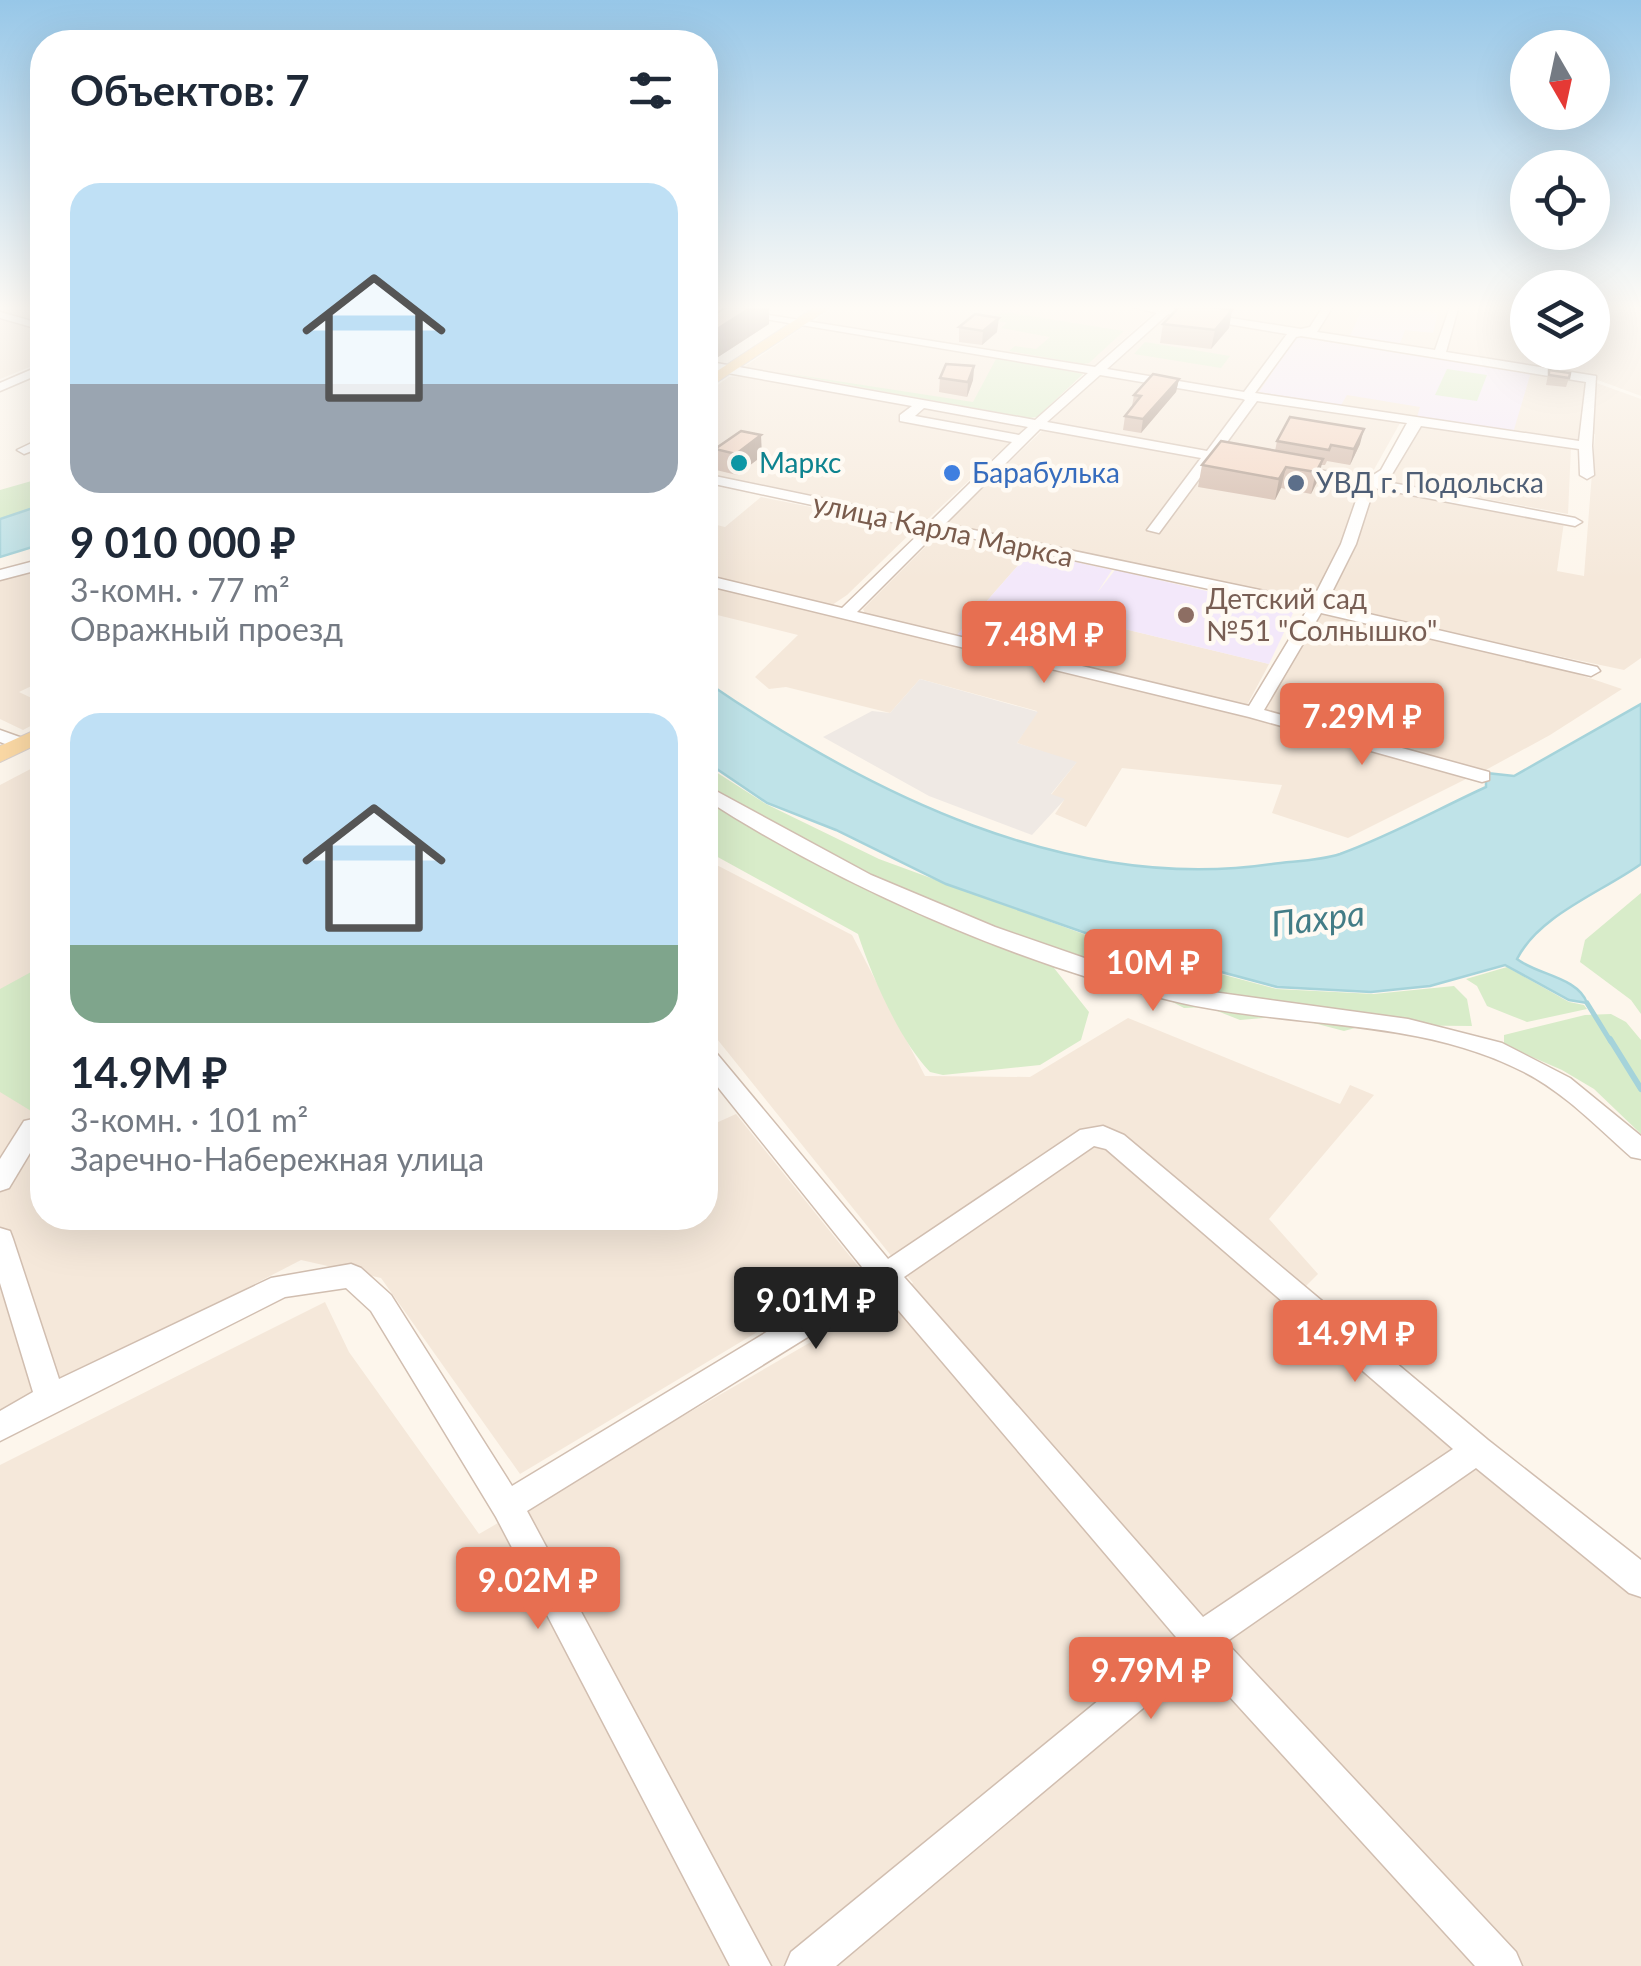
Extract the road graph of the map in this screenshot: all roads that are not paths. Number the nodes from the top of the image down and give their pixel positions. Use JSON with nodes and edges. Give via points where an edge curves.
{"nodes":[{"id":1,"x":887,"y":397,"type":"edge"},
{"id":2,"x":1069,"y":397,"type":"edge"},
{"id":3,"x":1248,"y":397,"type":"edge"},
{"id":4,"x":1252,"y":397,"type":"edge"},
{"id":5,"x":1590,"y":397,"type":"edge"},
{"id":6,"x":922,"y":403,"type":"junction"},
{"id":7,"x":1418,"y":422,"type":"junction"},
{"id":8,"x":1038,"y":424,"type":"junction"},
{"id":9,"x":1022,"y":440,"type":"junction"},
{"id":10,"x":1585,"y":446,"type":"junction"},
{"id":11,"x":30,"y":447,"type":"edge"},
{"id":12,"x":24,"y":450,"type":"dead end"},
{"id":13,"x":1212,"y":456,"type":"junction"},
{"id":14,"x":1248,"y":462,"type":"edge"},
{"id":15,"x":1267,"y":465,"type":"edge"},
{"id":16,"x":1587,"y":475,"type":"dead end"},
{"id":17,"x":718,"y":481,"type":"edge"},
{"id":18,"x":1375,"y":482,"type":"junction"},
{"id":19,"x":1575,"y":522,"type":"dead end"},
{"id":20,"x":933,"y":528,"type":"junction"},
{"id":21,"x":1154,"y":530,"type":"dead end"},
{"id":22,"x":30,"y":567,"type":"edge"},
{"id":23,"x":0,"y":575,"type":"edge"},
{"id":24,"x":718,"y":583,"type":"edge"},
{"id":25,"x":1314,"y":607,"type":"junction"},
{"id":26,"x":846,"y":614,"type":"junction"},
{"id":27,"x":1591,"y":671,"type":"dead end"},
{"id":28,"x":1254,"y":713,"type":"junction"},
{"id":29,"x":27,"y":740,"type":"edge"},
{"id":30,"x":0,"y":755,"type":"edge"},
{"id":31,"x":0,"y":766,"type":"edge"},
{"id":32,"x":1482,"y":776,"type":"dead end"},
{"id":33,"x":718,"y":799,"type":"edge"},
{"id":34,"x":718,"y":1071,"type":"edge"},
{"id":35,"x":30,"y":1131,"type":"edge"},
{"id":36,"x":1640,"y":1150,"type":"edge"},
{"id":37,"x":0,"y":1181,"type":"edge"},
{"id":38,"x":0,"y":1239,"type":"edge"},
{"id":39,"x":886,"y":1275,"type":"junction"},
{"id":40,"x":50,"y":1398,"type":"junction"},
{"id":41,"x":0,"y":1427,"type":"edge"},
{"id":42,"x":1477,"y":1450,"type":"junction"},
{"id":43,"x":507,"y":1506,"type":"junction"},
{"id":44,"x":1641,"y":1581,"type":"edge"},
{"id":45,"x":1200,"y":1639,"type":"junction"},
{"id":46,"x":751,"y":1966,"type":"edge"},
{"id":47,"x":806,"y":1966,"type":"edge"},
{"id":48,"x":1502,"y":1966,"type":"edge"}],
"edges":[{"from":1,"to":6,"type":"street"},
{"from":2,"to":8,"type":"street"},
{"from":3,"to":13,"type":"street"},
{"from":4,"to":7,"type":"street"},
{"from":5,"to":10,"type":"street"},
{"from":6,"to":8,"type":"street"},
{"from":6,"to":9,"type":"street","via":[[905,418]]},
{"from":7,"to":10,"type":"street"},
{"from":7,"to":18,"type":"street"},
{"from":8,"to":9,"type":"street"},
{"from":8,"to":13,"type":"street"},
{"from":9,"to":20,"type":"street"},
{"from":10,"to":16,"type":"street"},
{"from":11,"to":12,"type":"street"},
{"from":13,"to":14,"type":"street"},
{"from":13,"to":21,"type":"street"},
{"from":15,"to":18,"type":"street"},
{"from":17,"to":20,"type":"street","name":"улица Карла Маркса"},
{"from":18,"to":19,"type":"street"},
{"from":18,"to":25,"type":"street","via":[[1366,489],[1334,581]]},
{"from":20,"to":25,"type":"street","name":"улица Карла Маркса"},
{"from":20,"to":26,"type":"street"},
{"from":22,"to":23,"type":"street"},
{"from":24,"to":26,"type":"street"},
{"from":25,"to":27,"type":"street","name":"улица Карла Маркса"},
{"from":25,"to":28,"type":"street"},
{"from":26,"to":28,"type":"street"},
{"from":28,"to":32,"type":"street"},
{"from":29,"to":30,"type":"main road"},
{"from":29,"to":31,"type":"main road"},
{"from":33,"to":36,"type":"street","via":[[817,860],[930,912],[1072,962],[1183,996],[1445,1036],[1518,1060]]},
{"from":34,"to":39,"type":"street"},
{"from":35,"to":37,"type":"street"},
{"from":38,"to":40,"type":"street"},
{"from":39,"to":42,"type":"street","via":[[1090,1137],[1103,1136]]},
{"from":39,"to":43,"type":"street"},
{"from":39,"to":45,"type":"street"},
{"from":40,"to":41,"type":"street"},
{"from":40,"to":43,"type":"street","via":[[282,1286],[350,1276],[382,1303]]},
{"from":42,"to":44,"type":"street"},
{"from":42,"to":45,"type":"street"},
{"from":43,"to":46,"type":"street"},
{"from":45,"to":47,"type":"street"},
{"from":45,"to":48,"type":"street"}]}
